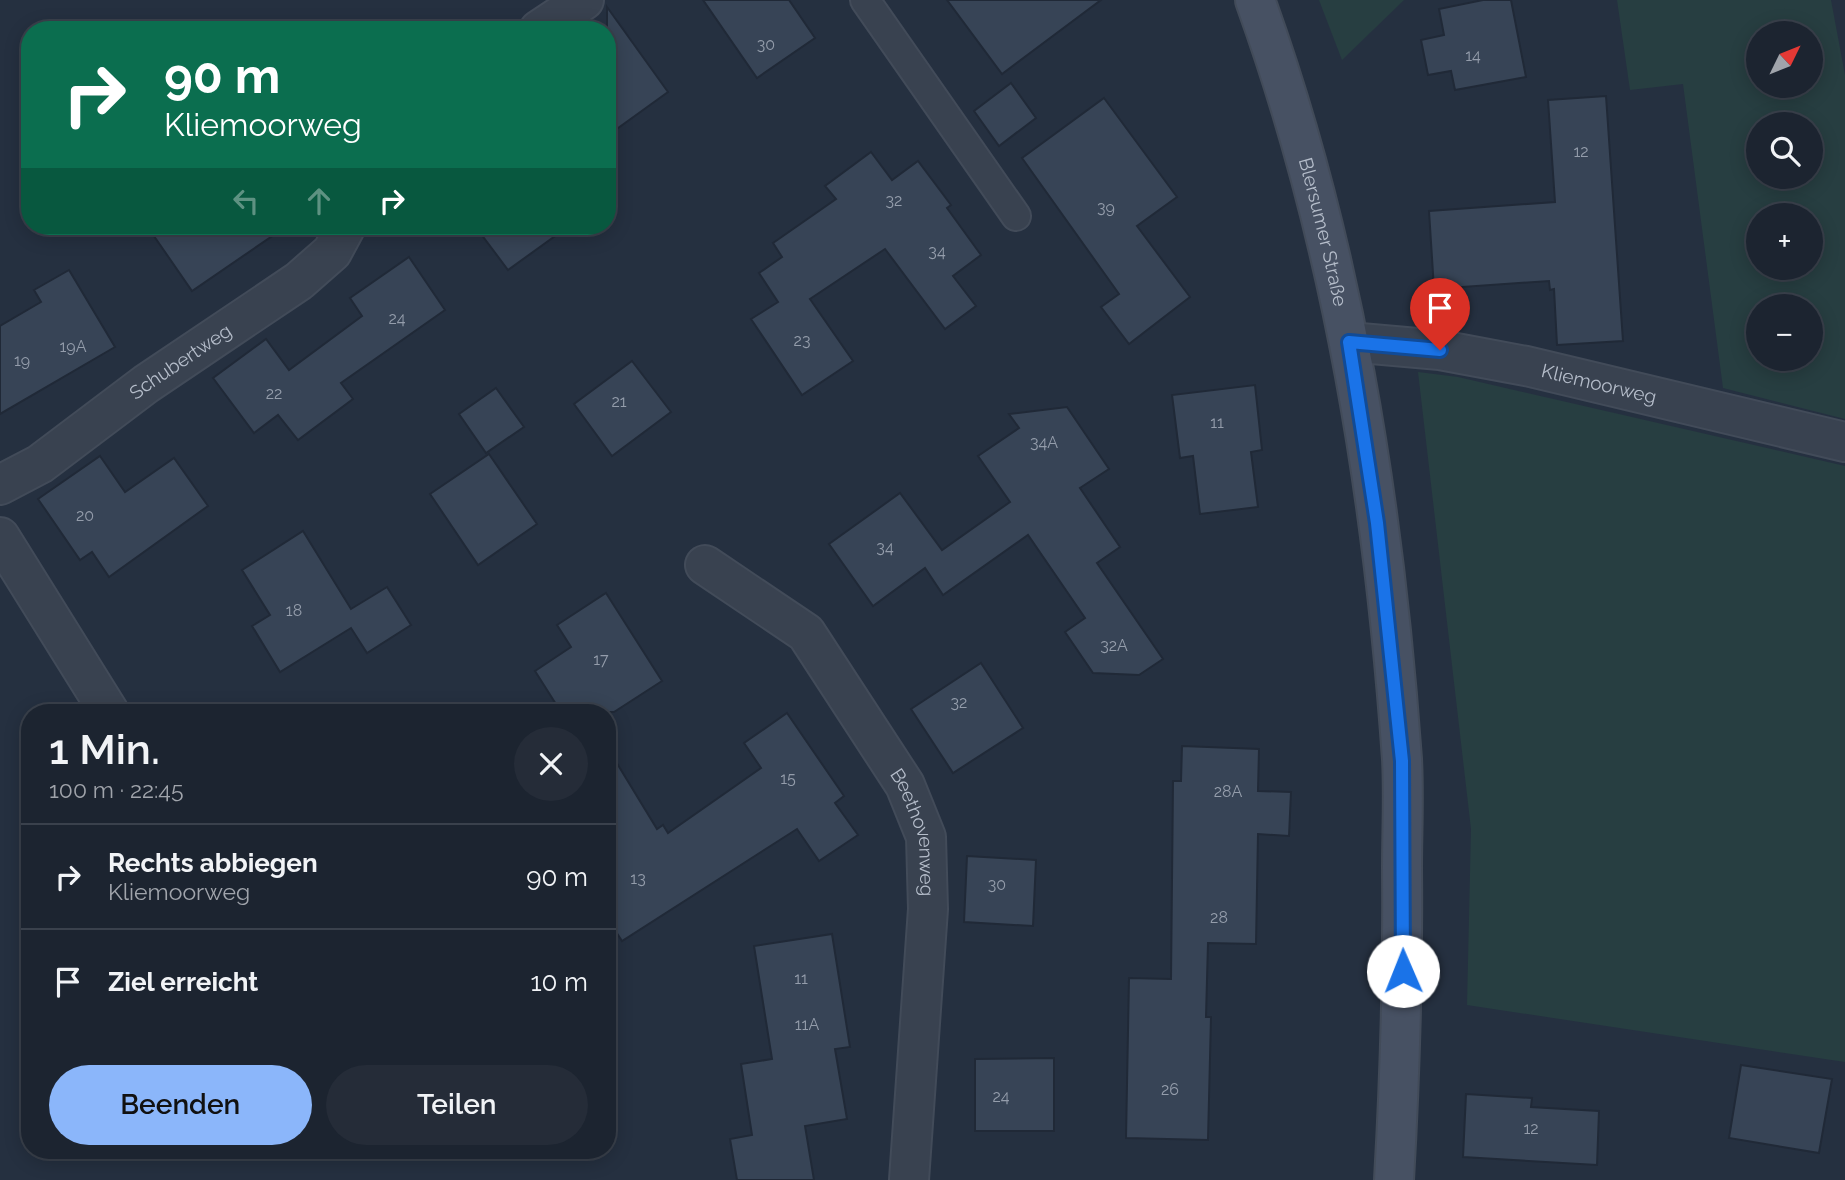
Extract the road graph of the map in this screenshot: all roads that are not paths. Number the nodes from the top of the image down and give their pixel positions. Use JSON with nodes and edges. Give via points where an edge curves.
{"nodes":[{"id":1,"x":865,"y":0,"type":"edge"},
{"id":2,"x":1255,"y":0,"type":"edge"},
{"id":3,"x":1016,"y":216,"type":"dead end"},
{"id":4,"x":341,"y":235,"type":"edge"},
{"id":5,"x":1349,"y":342,"type":"junction"},
{"id":6,"x":1845,"y":442,"type":"edge"},
{"id":7,"x":0,"y":485,"type":"edge"},
{"id":8,"x":0,"y":537,"type":"edge"},
{"id":9,"x":705,"y":565,"type":"dead end"},
{"id":10,"x":104,"y":704,"type":"edge"},
{"id":11,"x":909,"y":1180,"type":"edge"},
{"id":12,"x":1394,"y":1180,"type":"edge"}],
"edges":[{"from":1,"to":3,"type":"lane"},
{"from":2,"to":5,"type":"main road","name":"Blersumer Straße","via":[[1284,80],[1318,200]]},
{"from":4,"to":7,"type":"street","name":"Schubertweg","via":[[332,252],[299,281],[146,384],[40,464]]},
{"from":5,"to":6,"type":"street","name":"Kliemoorweg","via":[[1440,350],[1526,366]]},
{"from":5,"to":12,"type":"main road","name":"Blersumer Straße","via":[[1377,523],[1402,761],[1404,998]]},
{"from":8,"to":10,"type":"street"},
{"from":9,"to":11,"type":"street","name":"Beethovenweg","via":[[806,633],[905,785],[926,837],[928,909]]}]}
